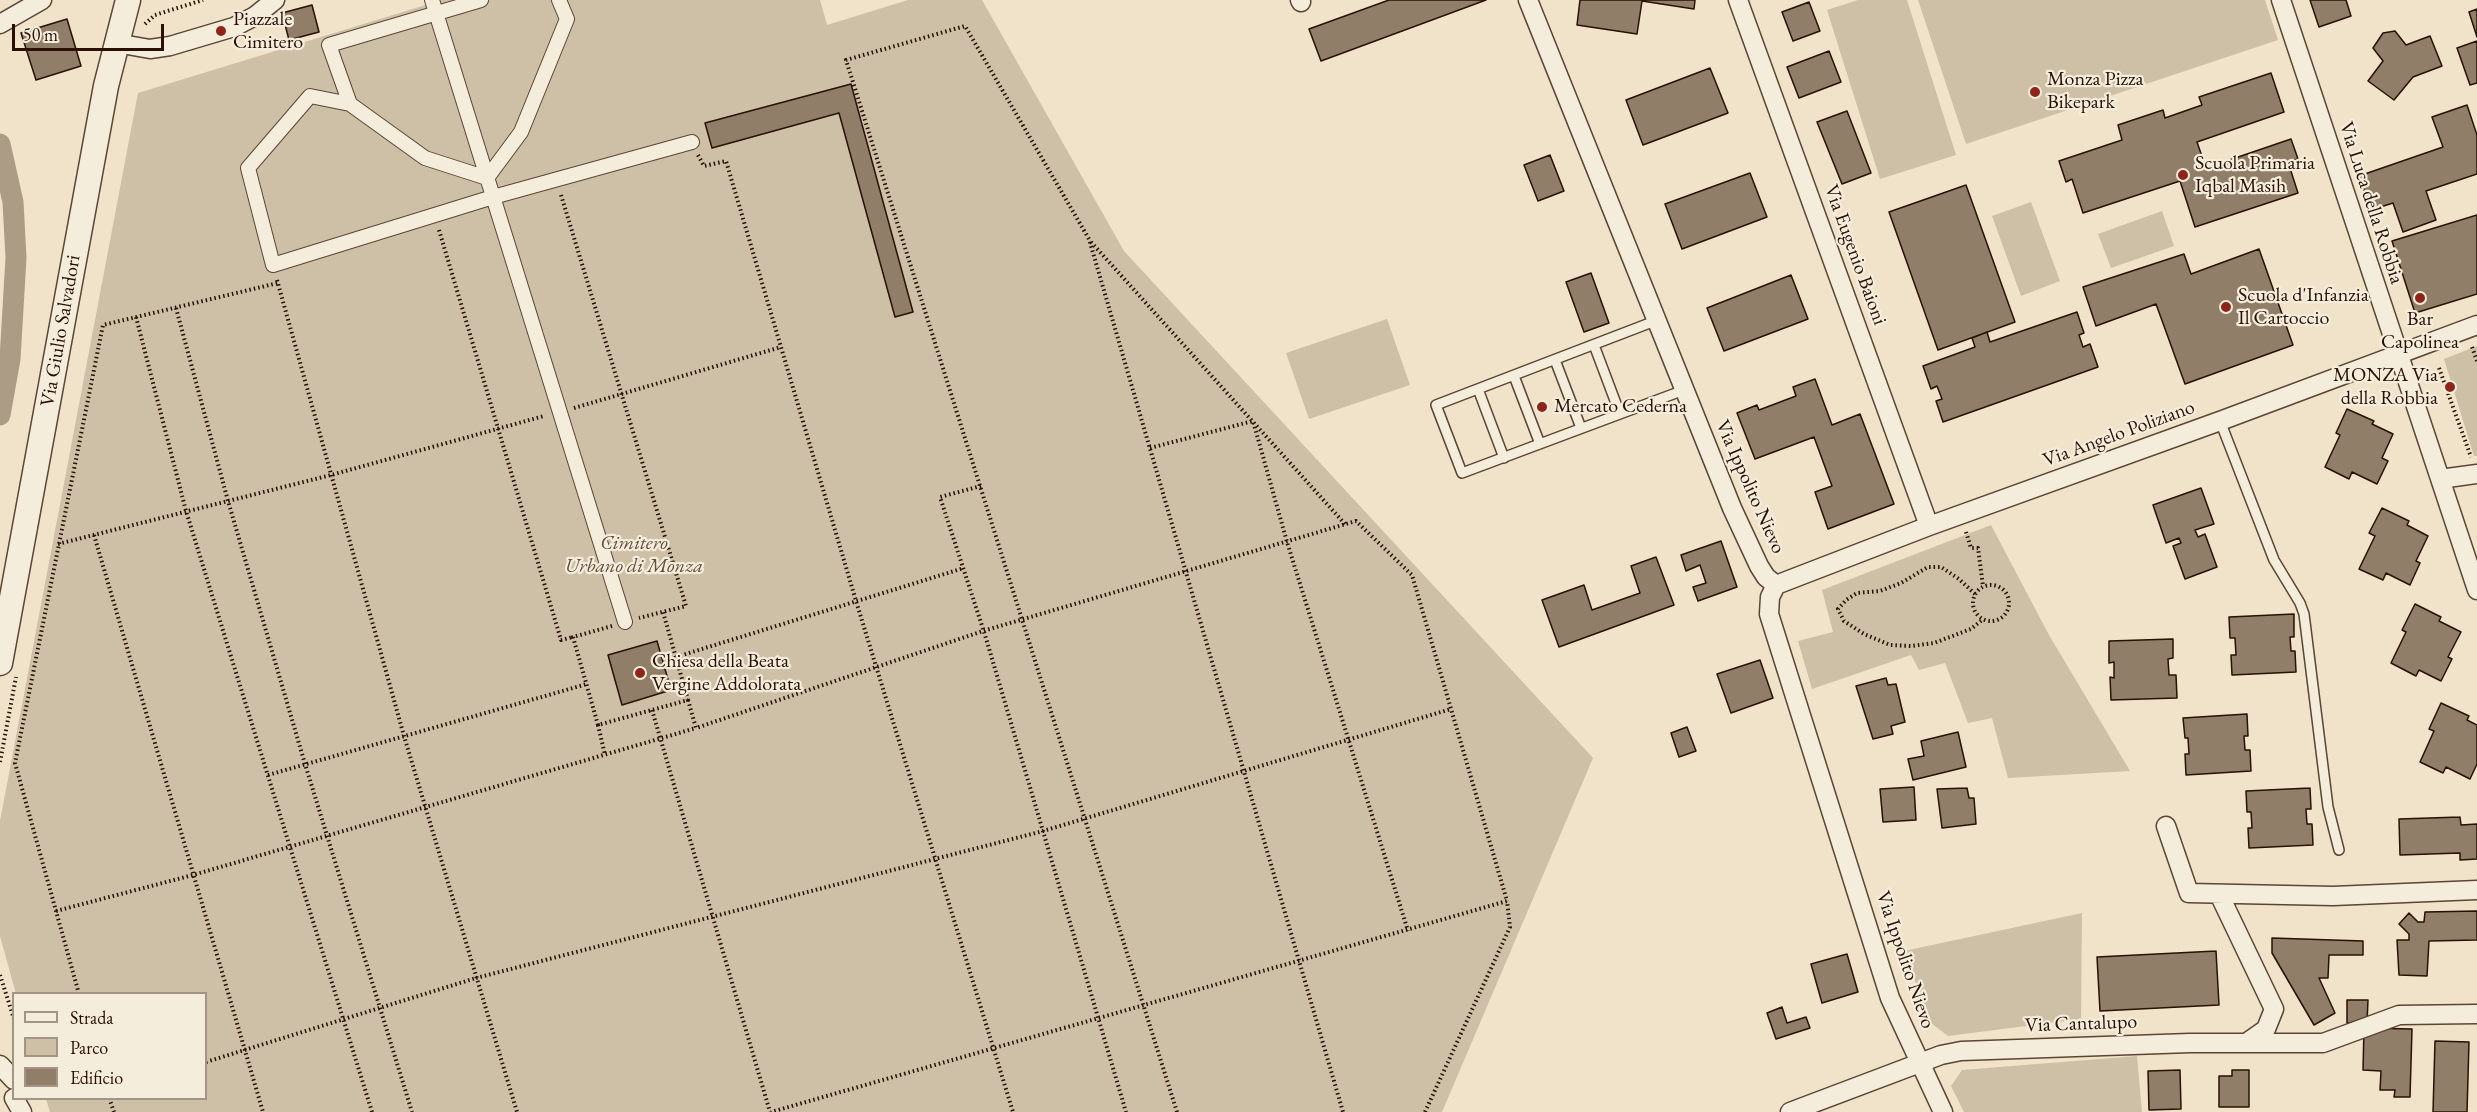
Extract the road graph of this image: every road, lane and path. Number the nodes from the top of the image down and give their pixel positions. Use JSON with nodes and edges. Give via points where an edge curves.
{"nodes":[{"id":1,"x":42,"y":0,"type":"edge"},
{"id":2,"x":128,"y":0,"type":"edge"},
{"id":3,"x":275,"y":0,"type":"edge"},
{"id":4,"x":432,"y":0,"type":"edge"},
{"id":5,"x":481,"y":0,"type":"edge"},
{"id":6,"x":560,"y":0,"type":"edge"},
{"id":7,"x":1528,"y":0,"type":"edge"},
{"id":8,"x":1738,"y":0,"type":"edge"},
{"id":9,"x":2281,"y":0,"type":"edge"},
{"id":10,"x":436,"y":14,"type":"junction"},
{"id":11,"x":0,"y":24,"type":"edge"},
{"id":12,"x":116,"y":43,"type":"junction"},
{"id":13,"x":350,"y":104,"type":"junction"},
{"id":14,"x":692,"y":142,"type":"joint"},
{"id":15,"x":487,"y":178,"type":"junction"},
{"id":16,"x":556,"y":180,"type":"junction"},
{"id":17,"x":493,"y":197,"type":"junction"},
{"id":18,"x":434,"y":215,"type":"junction"},
{"id":19,"x":1089,"y":239,"type":"junction"},
{"id":20,"x":273,"y":265,"type":"junction"},
{"id":21,"x":278,"y":283,"type":"junction"},
{"id":22,"x":176,"y":308,"type":"junction"},
{"id":23,"x":136,"y":317,"type":"junction"},
{"id":24,"x":1656,"y":321,"type":"junction"},
{"id":25,"x":2477,"y":325,"type":"edge"},
{"id":26,"x":1594,"y":345,"type":"junction"},
{"id":27,"x":781,"y":346,"type":"junction"},
{"id":28,"x":2397,"y":354,"type":"junction"},
{"id":29,"x":1555,"y":360,"type":"junction"},
{"id":30,"x":2439,"y":368,"type":"dead end"},
{"id":31,"x":1514,"y":376,"type":"junction"},
{"id":32,"x":1478,"y":389,"type":"junction"},
{"id":33,"x":1684,"y":390,"type":"junction"},
{"id":34,"x":622,"y":394,"type":"junction"},
{"id":35,"x":560,"y":412,"type":"junction"},
{"id":36,"x":1620,"y":414,"type":"junction"},
{"id":37,"x":1253,"y":421,"type":"junction"},
{"id":38,"x":2220,"y":421,"type":"junction"},
{"id":39,"x":1581,"y":428,"type":"junction"},
{"id":40,"x":496,"y":429,"type":"junction"},
{"id":41,"x":1540,"y":444,"type":"junction"},
{"id":42,"x":1150,"y":447,"type":"junction"},
{"id":43,"x":1504,"y":458,"type":"junction"},
{"id":44,"x":2477,"y":460,"type":"edge"},
{"id":45,"x":2477,"y":474,"type":"edge"},
{"id":46,"x":331,"y":475,"type":"junction"},
{"id":47,"x":2440,"y":479,"type":"junction"},
{"id":48,"x":981,"y":486,"type":"junction"},
{"id":49,"x":228,"y":501,"type":"junction"},
{"id":50,"x":186,"y":512,"type":"junction"},
{"id":51,"x":1960,"y":515,"type":"junction"},
{"id":52,"x":1345,"y":524,"type":"junction"},
{"id":53,"x":1929,"y":526,"type":"junction"},
{"id":54,"x":94,"y":535,"type":"junction"},
{"id":55,"x":1287,"y":542,"type":"junction"},
{"id":56,"x":58,"y":544,"type":"junction"},
{"id":57,"x":964,"y":568,"type":"junction"},
{"id":58,"x":1186,"y":572,"type":"junction"},
{"id":59,"x":1776,"y":585,"type":"junction"},
{"id":60,"x":1983,"y":586,"type":"junction"},
{"id":61,"x":2477,"y":590,"type":"edge"},
{"id":62,"x":1975,"y":594,"type":"junction"},
{"id":63,"x":856,"y":601,"type":"junction"},
{"id":64,"x":663,"y":612,"type":"junction"},
{"id":65,"x":1023,"y":620,"type":"junction"},
{"id":66,"x":1982,"y":620,"type":"junction"},
{"id":67,"x":625,"y":622,"type":"junction"},
{"id":68,"x":983,"y":631,"type":"junction"},
{"id":69,"x":573,"y":637,"type":"junction"},
{"id":70,"x":676,"y":657,"type":"junction"},
{"id":71,"x":0,"y":663,"type":"edge"},
{"id":72,"x":876,"y":666,"type":"junction"},
{"id":73,"x":586,"y":684,"type":"junction"},
{"id":74,"x":688,"y":700,"type":"junction"},
{"id":75,"x":652,"y":710,"type":"junction"},
{"id":76,"x":1451,"y":710,"type":"junction"},
{"id":77,"x":598,"y":726,"type":"junction"},
{"id":78,"x":696,"y":728,"type":"junction"},
{"id":79,"x":404,"y":736,"type":"junction"},
{"id":80,"x":661,"y":739,"type":"junction"},
{"id":81,"x":1348,"y":740,"type":"junction"},
{"id":82,"x":605,"y":755,"type":"junction"},
{"id":83,"x":305,"y":764,"type":"junction"},
{"id":84,"x":1244,"y":771,"type":"junction"},
{"id":85,"x":268,"y":775,"type":"junction"},
{"id":86,"x":425,"y":806,"type":"junction"},
{"id":87,"x":1086,"y":818,"type":"junction"},
{"id":88,"x":2166,"y":826,"type":"dead end"},
{"id":89,"x":1043,"y":831,"type":"junction"},
{"id":90,"x":327,"y":836,"type":"junction"},
{"id":91,"x":290,"y":846,"type":"junction"},
{"id":92,"x":2338,"y":849,"type":"dead end"},
{"id":93,"x":935,"y":858,"type":"junction"},
{"id":94,"x":193,"y":875,"type":"junction"},
{"id":95,"x":2477,"y":890,"type":"edge"},
{"id":96,"x":2219,"y":894,"type":"junction"},
{"id":97,"x":1507,"y":901,"type":"junction"},
{"id":98,"x":56,"y":911,"type":"junction"},
{"id":99,"x":713,"y":916,"type":"junction"},
{"id":100,"x":1408,"y":931,"type":"junction"},
{"id":101,"x":1300,"y":962,"type":"junction"},
{"id":102,"x":0,"y":975,"type":"edge"},
{"id":103,"x":476,"y":978,"type":"junction"},
{"id":104,"x":80,"y":992,"type":"edge"},
{"id":105,"x":1145,"y":1005,"type":"junction"},
{"id":106,"x":380,"y":1008,"type":"junction"},
{"id":107,"x":12,"y":1013,"type":"edge"},
{"id":108,"x":2477,"y":1014,"type":"edge"},
{"id":109,"x":344,"y":1019,"type":"junction"},
{"id":110,"x":1098,"y":1019,"type":"junction"},
{"id":111,"x":2246,"y":1043,"type":"junction"},
{"id":112,"x":994,"y":1049,"type":"junction"},
{"id":113,"x":243,"y":1050,"type":"junction"},
{"id":114,"x":207,"y":1062,"type":"edge"},
{"id":115,"x":0,"y":1065,"type":"edge"},
{"id":116,"x":1920,"y":1065,"type":"junction"},
{"id":117,"x":12,"y":1078,"type":"edge"},
{"id":118,"x":263,"y":1112,"type":"edge"},
{"id":119,"x":372,"y":1112,"type":"edge"},
{"id":120,"x":412,"y":1112,"type":"edge"},
{"id":121,"x":518,"y":1112,"type":"edge"},
{"id":122,"x":770,"y":1112,"type":"edge"},
{"id":123,"x":1013,"y":1112,"type":"edge"},
{"id":124,"x":1126,"y":1112,"type":"edge"},
{"id":125,"x":1176,"y":1112,"type":"edge"},
{"id":126,"x":1343,"y":1112,"type":"edge"},
{"id":127,"x":1425,"y":1112,"type":"edge"},
{"id":128,"x":1790,"y":1112,"type":"edge"},
{"id":129,"x":1943,"y":1112,"type":"edge"}],
"edges":[{"from":1,"to":11,"type":"street"},
{"from":2,"to":12,"type":"street","name":"Via Giulio Salvadori"},
{"from":3,"to":12,"type":"street","via":[[234,27],[170,46],[150,49]]},
{"from":4,"to":10,"type":"street"},
{"from":5,"to":10,"type":"street"},
{"from":6,"to":15,"type":"street","via":[[567,19],[521,132]]},
{"from":7,"to":24,"type":"street","name":"Via Ippolito Nievo"},
{"from":8,"to":53,"type":"street","name":"Via Eugenio Baioni"},
{"from":9,"to":28,"type":"street","name":"Via Luca della Robbia"},
{"from":10,"to":13,"type":"street","via":[[329,45]]},
{"from":10,"to":15,"type":"street"},
{"from":12,"to":71,"type":"street","name":"Via Giulio Salvadori"},
{"from":13,"to":15,"type":"street","via":[[424,158]]},
{"from":13,"to":20,"type":"street","via":[[310,96],[248,168]]},
{"from":14,"to":16,"type":"street"},
{"from":14,"to":27,"type":"path","via":[[704,166],[726,161]]},
{"from":15,"to":17,"type":"street"},
{"from":16,"to":17,"type":"street"},
{"from":16,"to":34,"type":"path"},
{"from":17,"to":18,"type":"street"},
{"from":17,"to":35,"type":"street"},
{"from":18,"to":20,"type":"street"},
{"from":18,"to":40,"type":"path"},
{"from":19,"to":37,"type":"path"},
{"from":19,"to":42,"type":"path"},
{"from":19,"to":48,"type":"path","via":[[964,26],[846,60]]},
{"from":20,"to":21,"type":"path"},
{"from":21,"to":22,"type":"path"},
{"from":21,"to":46,"type":"path"},
{"from":22,"to":23,"type":"path"},
{"from":22,"to":49,"type":"path"},
{"from":23,"to":50,"type":"path"},
{"from":23,"to":56,"type":"path","via":[[103,325]]},
{"from":24,"to":26,"type":"lane"},
{"from":24,"to":33,"type":"street","name":"Via Ippolito Nievo"},
{"from":25,"to":28,"type":"street","name":"Via Angelo Poliziano"},
{"from":26,"to":29,"type":"lane"},
{"from":26,"to":36,"type":"lane"},
{"from":27,"to":34,"type":"path"},
{"from":27,"to":63,"type":"path"},
{"from":28,"to":38,"type":"street","name":"Via Angelo Poliziano"},
{"from":28,"to":47,"type":"street","name":"Via Luca della Robbia"},
{"from":29,"to":31,"type":"lane"},
{"from":29,"to":39,"type":"lane"},
{"from":30,"to":44,"type":"path","via":[[2469,456]]},
{"from":31,"to":32,"type":"lane"},
{"from":31,"to":41,"type":"lane"},
{"from":32,"to":43,"type":"lane"},
{"from":32,"to":43,"type":"lane","via":[[1436,405],[1462,473]]},
{"from":33,"to":36,"type":"lane"},
{"from":33,"to":59,"type":"street","name":"Via Ippolito Nievo","via":[[1759,566]]},
{"from":34,"to":35,"type":"path"},
{"from":34,"to":64,"type":"path","via":[[687,606]]},
{"from":35,"to":40,"type":"path"},
{"from":35,"to":67,"type":"street"},
{"from":36,"to":39,"type":"lane"},
{"from":37,"to":42,"type":"path"},
{"from":37,"to":52,"type":"path"},
{"from":37,"to":55,"type":"path"},
{"from":38,"to":51,"type":"street","name":"Via Angelo Poliziano"},
{"from":38,"to":92,"type":"lane","via":[[2274,560],[2304,614],[2328,807]]},
{"from":39,"to":41,"type":"lane"},
{"from":40,"to":46,"type":"path"},
{"from":40,"to":69,"type":"path","via":[[561,640]]},
{"from":41,"to":43,"type":"lane"},
{"from":42,"to":58,"type":"path"},
{"from":45,"to":47,"type":"street"},
{"from":46,"to":49,"type":"path"},
{"from":46,"to":79,"type":"path"},
{"from":47,"to":61,"type":"street","name":"Via Luca della Robbia"},
{"from":48,"to":57,"type":"path","via":[[940,497]]},
{"from":48,"to":65,"type":"path"},
{"from":49,"to":50,"type":"path"},
{"from":49,"to":83,"type":"path"},
{"from":50,"to":54,"type":"path"},
{"from":50,"to":85,"type":"path"},
{"from":51,"to":53,"type":"street","name":"Via Angelo Poliziano"},
{"from":51,"to":60,"type":"path","via":[[1971,548],[1978,548]]},
{"from":52,"to":55,"type":"path"},
{"from":52,"to":76,"type":"path","via":[[1356,521],[1412,575]]},
{"from":53,"to":59,"type":"street","name":"Via Angelo Poliziano"},
{"from":54,"to":56,"type":"path"},
{"from":54,"to":94,"type":"path"},
{"from":55,"to":58,"type":"path"},
{"from":55,"to":81,"type":"path"},
{"from":56,"to":98,"type":"path","via":[[15,763]]},
{"from":57,"to":63,"type":"path"},
{"from":57,"to":68,"type":"path"},
{"from":58,"to":65,"type":"path"},
{"from":58,"to":84,"type":"path"},
{"from":59,"to":116,"type":"street","name":"Via Ippolito Nievo","via":[[1770,597],[1769,614],[1890,998]]},
{"from":60,"to":62,"type":"path"},
{"from":60,"to":66,"type":"path","via":[[2003,589],[2009,609],[1994,622]]},
{"from":62,"to":66,"type":"path","via":[[1972,604]]},
{"from":62,"to":66,"type":"path","via":[[1941,567],[1928,567],[1880,591],[1857,593],[1838,609],[1844,621],[1890,645],[1935,643],[1971,629]]},
{"from":63,"to":70,"type":"path"},
{"from":63,"to":72,"type":"path"},
{"from":64,"to":67,"type":"path"},
{"from":64,"to":70,"type":"path"},
{"from":65,"to":68,"type":"path"},
{"from":65,"to":87,"type":"path"},
{"from":67,"to":69,"type":"path"},
{"from":68,"to":72,"type":"path"},
{"from":68,"to":89,"type":"path"},
{"from":69,"to":73,"type":"path"},
{"from":70,"to":74,"type":"path"},
{"from":72,"to":78,"type":"path"},
{"from":72,"to":93,"type":"path"},
{"from":73,"to":77,"type":"path"},
{"from":73,"to":79,"type":"path"},
{"from":74,"to":75,"type":"path"},
{"from":74,"to":78,"type":"path"},
{"from":75,"to":77,"type":"path"},
{"from":75,"to":80,"type":"path"},
{"from":76,"to":81,"type":"path"},
{"from":76,"to":97,"type":"path"},
{"from":77,"to":82,"type":"path"},
{"from":78,"to":80,"type":"path"},
{"from":79,"to":83,"type":"path"},
{"from":79,"to":86,"type":"path"},
{"from":80,"to":82,"type":"path"},
{"from":80,"to":99,"type":"path"},
{"from":81,"to":84,"type":"path"},
{"from":81,"to":100,"type":"path"},
{"from":82,"to":86,"type":"path"},
{"from":83,"to":85,"type":"path"},
{"from":83,"to":90,"type":"path"},
{"from":84,"to":87,"type":"path"},
{"from":84,"to":101,"type":"path"},
{"from":85,"to":91,"type":"path"},
{"from":86,"to":90,"type":"path"},
{"from":86,"to":103,"type":"path"},
{"from":87,"to":89,"type":"path"},
{"from":87,"to":105,"type":"path"},
{"from":88,"to":96,"type":"street","via":[[2189,893]]},
{"from":89,"to":93,"type":"path"},
{"from":89,"to":110,"type":"path"},
{"from":90,"to":91,"type":"path"},
{"from":90,"to":106,"type":"path"},
{"from":91,"to":94,"type":"path"},
{"from":91,"to":109,"type":"path"},
{"from":93,"to":99,"type":"path"},
{"from":93,"to":112,"type":"path"},
{"from":94,"to":98,"type":"path"},
{"from":94,"to":113,"type":"path"},
{"from":95,"to":96,"type":"street","via":[[2332,896]]},
{"from":96,"to":111,"type":"street","via":[[2274,1009],[2266,1029]]},
{"from":97,"to":100,"type":"path"},
{"from":97,"to":127,"type":"path","via":[[1510,927]]},
{"from":98,"to":104,"type":"path"},
{"from":99,"to":103,"type":"path"},
{"from":99,"to":122,"type":"path"},
{"from":100,"to":101,"type":"path"},
{"from":101,"to":105,"type":"path"},
{"from":101,"to":126,"type":"path"},
{"from":102,"to":107,"type":"path"},
{"from":103,"to":106,"type":"path"},
{"from":103,"to":121,"type":"path"},
{"from":105,"to":110,"type":"path"},
{"from":105,"to":125,"type":"path"},
{"from":106,"to":109,"type":"path"},
{"from":106,"to":120,"type":"path"},
{"from":108,"to":111,"type":"street","name":"Via Cantalupo","via":[[2398,1015],[2323,1043]]},
{"from":109,"to":113,"type":"path"},
{"from":109,"to":119,"type":"path"},
{"from":110,"to":112,"type":"path"},
{"from":110,"to":124,"type":"path"},
{"from":111,"to":116,"type":"street","name":"Via Cantalupo","via":[[1961,1051]]},
{"from":112,"to":122,"type":"path"},
{"from":112,"to":123,"type":"path"},
{"from":113,"to":114,"type":"path"},
{"from":113,"to":118,"type":"path"},
{"from":115,"to":117,"type":"street"},
{"from":116,"to":128,"type":"street"},
{"from":116,"to":129,"type":"street","name":"Via Ippolito Nievo"}]}
